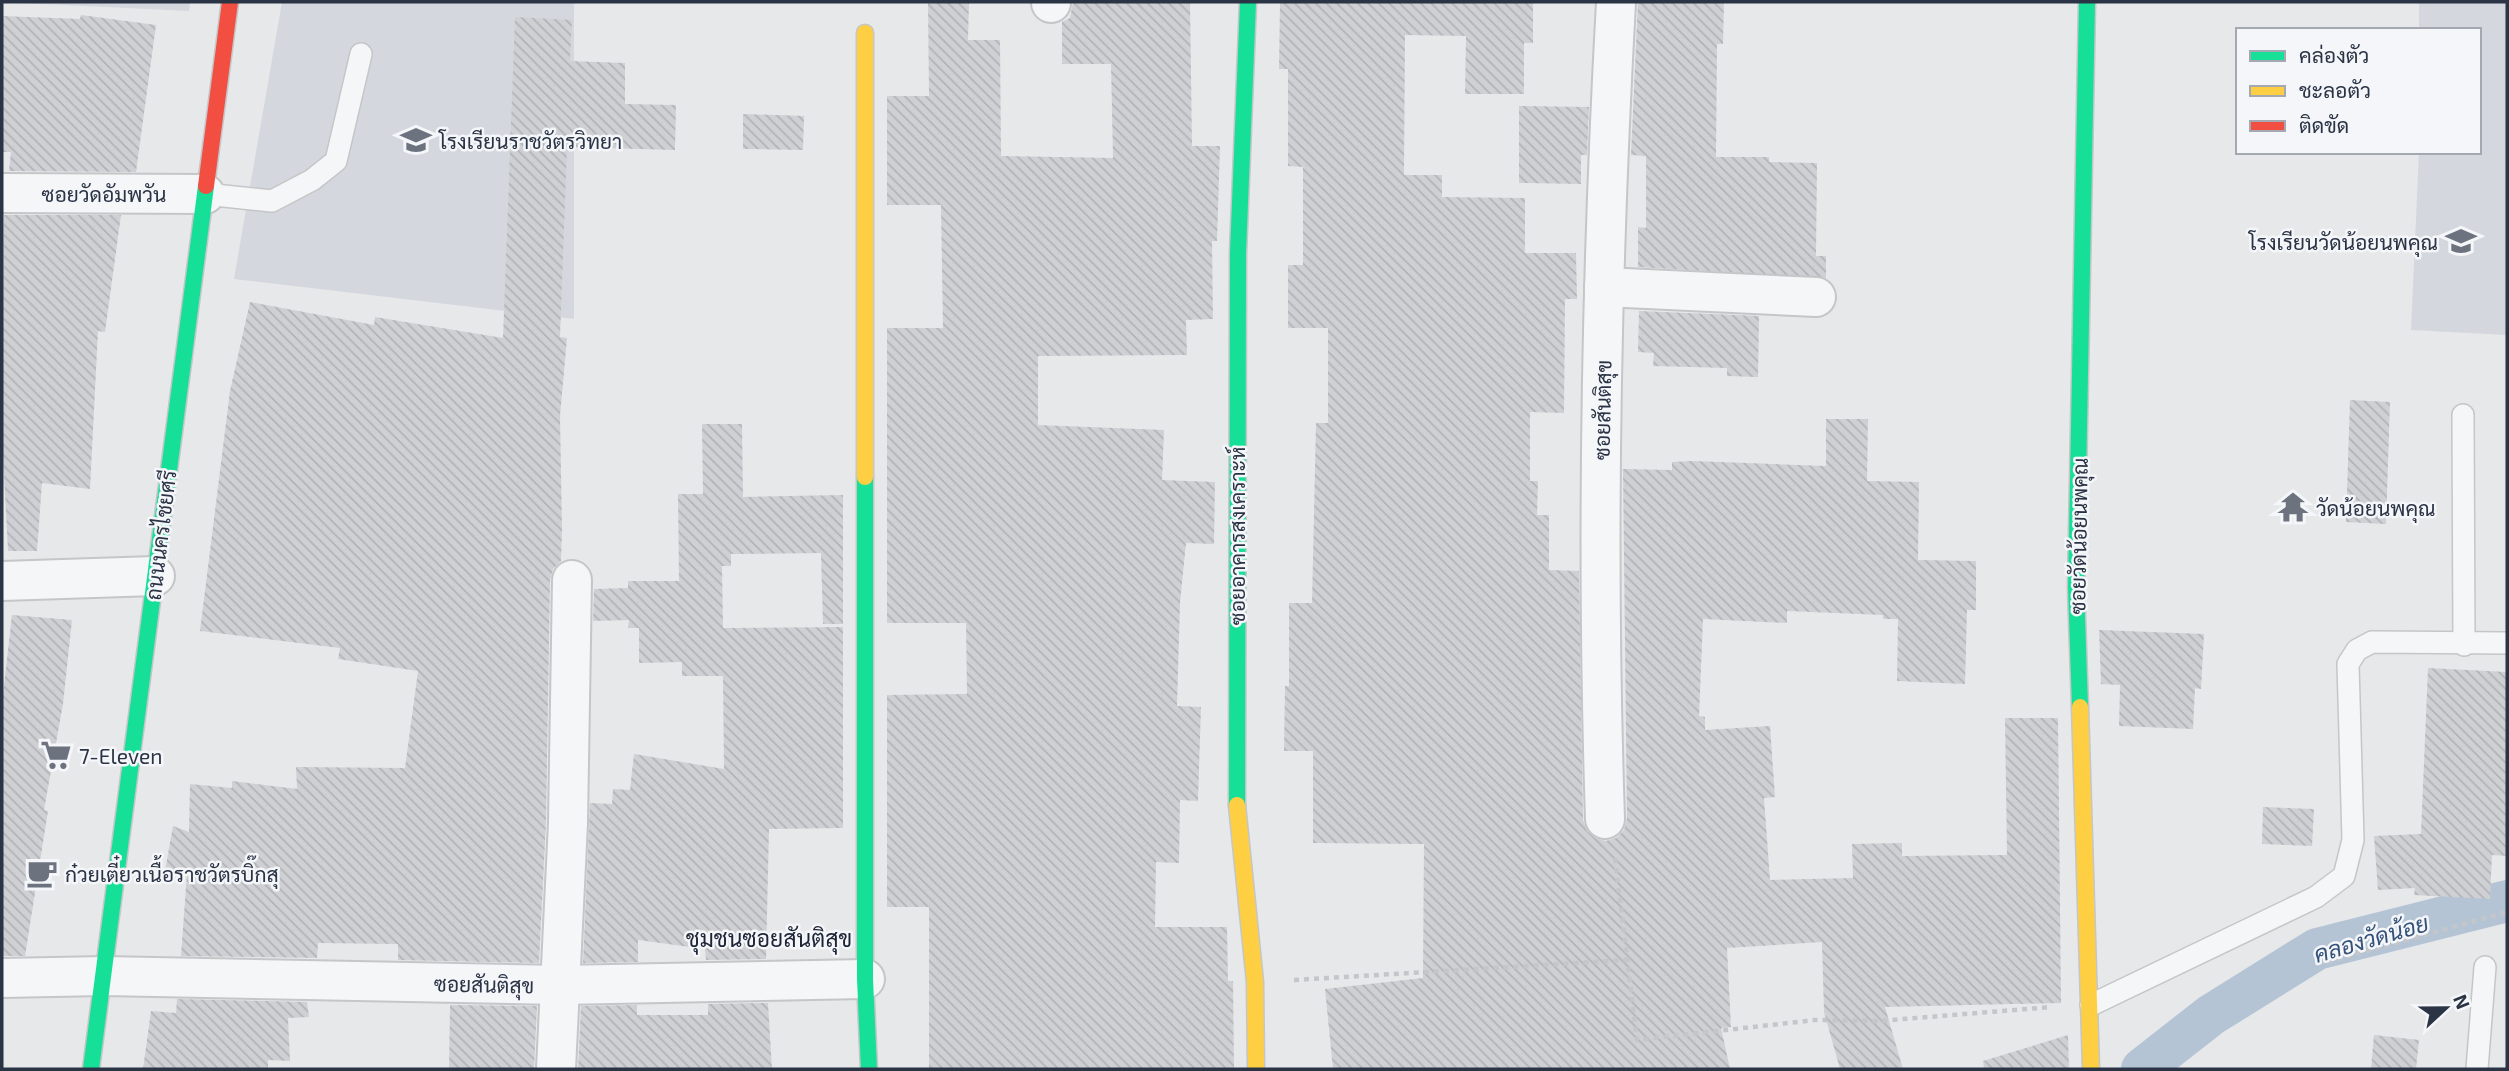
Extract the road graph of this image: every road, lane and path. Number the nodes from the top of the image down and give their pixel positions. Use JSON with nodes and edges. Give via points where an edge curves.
{"nodes":[{"id":1,"x":230,"y":2,"type":"edge"},
{"id":2,"x":1248,"y":2,"type":"edge"},
{"id":3,"x":1616,"y":2,"type":"edge"},
{"id":4,"x":2087,"y":2,"type":"edge"},
{"id":5,"x":865,"y":33,"type":"dead end"},
{"id":6,"x":361,"y":54,"type":"dead end"},
{"id":7,"x":2,"y":192,"type":"edge"},
{"id":8,"x":205,"y":194,"type":"junction"},
{"id":9,"x":1604,"y":287,"type":"junction"},
{"id":10,"x":1816,"y":297,"type":"dead end"},
{"id":11,"x":2463,"y":415,"type":"dead end"},
{"id":12,"x":155,"y":576,"type":"junction"},
{"id":13,"x":572,"y":580,"type":"dead end"},
{"id":14,"x":2,"y":581,"type":"edge"},
{"id":15,"x":2507,"y":643,"type":"edge"},
{"id":16,"x":2464,"y":645,"type":"junction"},
{"id":17,"x":1605,"y":819,"type":"joint"},
{"id":18,"x":2507,"y":912,"type":"edge"},
{"id":19,"x":1627,"y":960,"type":"junction"},
{"id":20,"x":2327,"y":962,"type":"dead end"},
{"id":21,"x":2486,"y":967,"type":"dead end"},
{"id":22,"x":104,"y":976,"type":"junction"},
{"id":23,"x":2,"y":978,"type":"edge"},
{"id":24,"x":865,"y":979,"type":"junction"},
{"id":25,"x":1255,"y":982,"type":"junction"},
{"id":26,"x":561,"y":985,"type":"junction"},
{"id":27,"x":2091,"y":1005,"type":"junction"},
{"id":28,"x":91,"y":1069,"type":"edge"},
{"id":29,"x":556,"y":1069,"type":"edge"},
{"id":30,"x":869,"y":1069,"type":"edge"},
{"id":31,"x":1256,"y":1069,"type":"edge"},
{"id":32,"x":2091,"y":1069,"type":"edge"},
{"id":33,"x":2477,"y":1069,"type":"edge"}],
"edges":[{"from":1,"to":8,"type":"street","name":"ถนนนครไชยศรี"},
{"from":2,"to":25,"type":"street","name":"ซอยอาคารสงเคราะห์","via":[[1238,253],[1235,787]]},
{"from":3,"to":9,"type":"street","name":"ซอยสันติสุข"},
{"from":4,"to":27,"type":"street","name":"ซอยวัดน้อยนพคุณ","via":[[2076,587]]},
{"from":5,"to":24,"type":"street"},
{"from":6,"to":8,"type":"lane","via":[[336,161],[272,201]]},
{"from":7,"to":8,"type":"street","name":"ซอยวัดอัมพวัน"},
{"from":8,"to":12,"type":"street","name":"ถนนนครไชยศรี"},
{"from":9,"to":10,"type":"street"},
{"from":9,"to":17,"type":"street","name":"ซอยสันติสุข","via":[[1600,663]]},
{"from":11,"to":16,"type":"lane"},
{"from":12,"to":14,"type":"street"},
{"from":12,"to":22,"type":"street","name":"ถนนนครไชยศรี"},
{"from":13,"to":26,"type":"street"},
{"from":15,"to":16,"type":"lane"},
{"from":16,"to":27,"type":"lane","via":[[2372,642],[2357,650],[2348,664],[2353,840],[2344,876],[2316,897]]},
{"from":17,"to":19,"type":"path","via":[[1613,842]]},
{"from":18,"to":20,"type":"path"},
{"from":19,"to":25,"type":"path"},
{"from":19,"to":27,"type":"path","via":[[1637,1040],[1815,1020],[1879,1021]]},
{"from":21,"to":33,"type":"lane"},
{"from":22,"to":23,"type":"street","name":"ซอยสันติสุข"},
{"from":22,"to":26,"type":"street","name":"ซอยสันติสุข"},
{"from":22,"to":28,"type":"street","name":"ถนนนครไชยศรี"},
{"from":24,"to":26,"type":"street","name":"ซอยสันติสุข"},
{"from":24,"to":30,"type":"street"},
{"from":25,"to":31,"type":"street","name":"ซอยอาคารสงเคราะห์"},
{"from":26,"to":29,"type":"street"},
{"from":27,"to":32,"type":"street","name":"ซอยวัดน้อยนพคุณ"}]}
